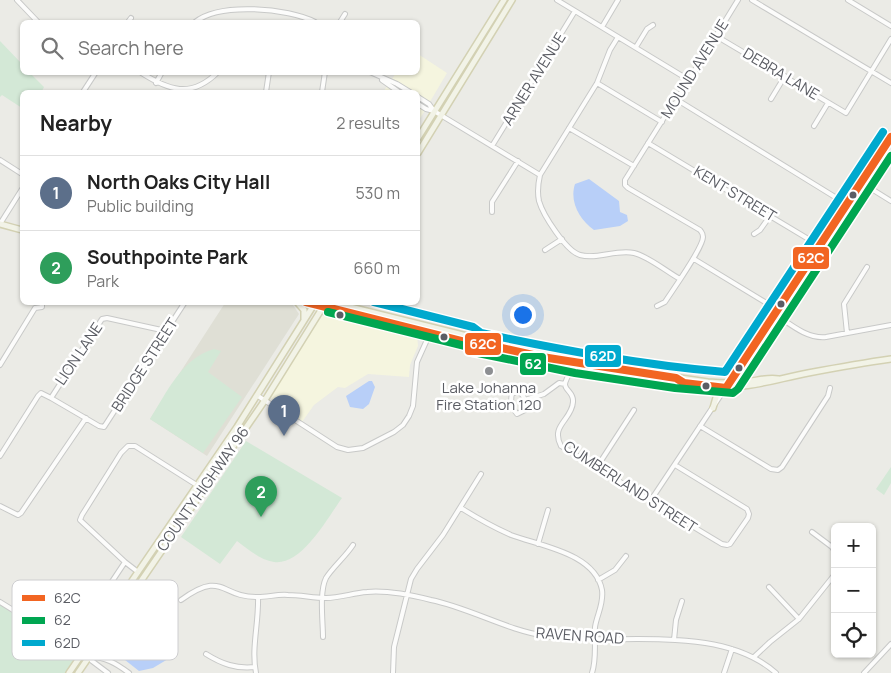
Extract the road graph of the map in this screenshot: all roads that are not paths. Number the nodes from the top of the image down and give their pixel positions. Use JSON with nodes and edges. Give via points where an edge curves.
{"nodes":[{"id":1,"x":17,"y":0,"type":"edge"},
{"id":2,"x":504,"y":0,"type":"edge"},
{"id":3,"x":512,"y":0,"type":"edge"},
{"id":4,"x":557,"y":0,"type":"edge"},
{"id":5,"x":618,"y":0,"type":"edge"},
{"id":6,"x":738,"y":0,"type":"edge"},
{"id":7,"x":752,"y":0,"type":"edge"},
{"id":8,"x":848,"y":0,"type":"edge"},
{"id":9,"x":575,"y":11,"type":"junction"},
{"id":10,"x":346,"y":14,"type":"dead end"},
{"id":11,"x":36,"y":20,"type":"edge"},
{"id":12,"x":199,"y":20,"type":"edge"},
{"id":13,"x":310,"y":20,"type":"edge"},
{"id":14,"x":342,"y":20,"type":"edge"},
{"id":15,"x":653,"y":25,"type":"dead end"},
{"id":16,"x":891,"y":26,"type":"edge"},
{"id":17,"x":602,"y":27,"type":"junction"},
{"id":18,"x":716,"y":36,"type":"junction"},
{"id":19,"x":618,"y":37,"type":"junction"},
{"id":20,"x":891,"y":39,"type":"edge"},
{"id":21,"x":636,"y":48,"type":"junction"},
{"id":22,"x":871,"y":71,"type":"junction"},
{"id":23,"x":94,"y":75,"type":"edge"},
{"id":24,"x":144,"y":75,"type":"edge"},
{"id":25,"x":160,"y":75,"type":"edge"},
{"id":26,"x":214,"y":75,"type":"edge"},
{"id":27,"x":268,"y":75,"type":"edge"},
{"id":28,"x":325,"y":75,"type":"edge"},
{"id":29,"x":378,"y":76,"type":"joint"},
{"id":30,"x":785,"y":76,"type":"junction"},
{"id":31,"x":689,"y":80,"type":"junction"},
{"id":32,"x":156,"y":83,"type":"junction"},
{"id":33,"x":597,"y":83,"type":"junction"},
{"id":34,"x":891,"y":83,"type":"edge"},
{"id":35,"x":397,"y":84,"type":"junction"},
{"id":36,"x":394,"y":89,"type":"joint"},
{"id":37,"x":85,"y":90,"type":"edge"},
{"id":38,"x":191,"y":90,"type":"edge"},
{"id":39,"x":265,"y":90,"type":"edge"},
{"id":40,"x":322,"y":90,"type":"edge"},
{"id":41,"x":407,"y":90,"type":"edge"},
{"id":42,"x":420,"y":98,"type":"edge"},
{"id":43,"x":771,"y":100,"type":"dead end"},
{"id":44,"x":679,"y":101,"type":"junction"},
{"id":45,"x":828,"y":102,"type":"junction"},
{"id":46,"x":420,"y":105,"type":"edge"},
{"id":47,"x":434,"y":111,"type":"junction"},
{"id":48,"x":441,"y":114,"type":"junction"},
{"id":49,"x":662,"y":122,"type":"junction"},
{"id":50,"x":814,"y":126,"type":"dead end"},
{"id":51,"x":569,"y":128,"type":"junction"},
{"id":52,"x":420,"y":135,"type":"edge"},
{"id":53,"x":891,"y":137,"type":"edge"},
{"id":54,"x":648,"y":143,"type":"junction"},
{"id":55,"x":492,"y":146,"type":"junction"},
{"id":56,"x":420,"y":150,"type":"edge"},
{"id":57,"x":0,"y":160,"type":"edge"},
{"id":58,"x":518,"y":161,"type":"junction"},
{"id":59,"x":634,"y":166,"type":"junction"},
{"id":60,"x":20,"y":173,"type":"edge"},
{"id":61,"x":540,"y":175,"type":"junction"},
{"id":62,"x":862,"y":183,"type":"junction"},
{"id":63,"x":20,"y":192,"type":"edge"},
{"id":64,"x":891,"y":201,"type":"edge"},
{"id":65,"x":848,"y":205,"type":"junction"},
{"id":66,"x":492,"y":212,"type":"dead end"},
{"id":67,"x":770,"y":216,"type":"junction"},
{"id":68,"x":0,"y":224,"type":"edge"},
{"id":69,"x":20,"y":229,"type":"edge"},
{"id":70,"x":754,"y":234,"type":"dead end"},
{"id":71,"x":562,"y":239,"type":"junction"},
{"id":72,"x":820,"y":246,"type":"junction"},
{"id":73,"x":545,"y":250,"type":"dead end"},
{"id":74,"x":694,"y":259,"type":"junction"},
{"id":75,"x":867,"y":267,"type":"dead end"},
{"id":76,"x":680,"y":280,"type":"junction"},
{"id":77,"x":35,"y":305,"type":"edge"},
{"id":78,"x":42,"y":305,"type":"edge"},
{"id":79,"x":183,"y":305,"type":"edge"},
{"id":80,"x":300,"y":305,"type":"edge"},
{"id":81,"x":313,"y":305,"type":"edge"},
{"id":82,"x":324,"y":305,"type":"edge"},
{"id":83,"x":341,"y":305,"type":"edge"},
{"id":84,"x":657,"y":306,"type":"dead end"},
{"id":85,"x":348,"y":307,"type":"joint"},
{"id":86,"x":36,"y":308,"type":"junction"},
{"id":87,"x":778,"y":310,"type":"junction"},
{"id":88,"x":775,"y":314,"type":"junction"},
{"id":89,"x":304,"y":321,"type":"junction"},
{"id":90,"x":891,"y":325,"type":"edge"},
{"id":91,"x":432,"y":327,"type":"junction"},
{"id":92,"x":166,"y":331,"type":"junction"},
{"id":93,"x":430,"y":333,"type":"junction"},
{"id":94,"x":847,"y":333,"type":"junction"},
{"id":95,"x":475,"y":342,"type":"junction"},
{"id":96,"x":891,"y":358,"type":"edge"},
{"id":97,"x":745,"y":361,"type":"junction"},
{"id":98,"x":576,"y":363,"type":"junction"},
{"id":99,"x":0,"y":365,"type":"edge"},
{"id":100,"x":676,"y":378,"type":"junction"},
{"id":101,"x":778,"y":379,"type":"junction"},
{"id":102,"x":755,"y":381,"type":"junction"},
{"id":103,"x":565,"y":384,"type":"junction"},
{"id":104,"x":705,"y":386,"type":"junction"},
{"id":105,"x":728,"y":386,"type":"junction"},
{"id":106,"x":830,"y":388,"type":"dead end"},
{"id":107,"x":258,"y":396,"type":"junction"},
{"id":108,"x":51,"y":398,"type":"junction"},
{"id":109,"x":265,"y":400,"type":"junction"},
{"id":110,"x":525,"y":400,"type":"junction"},
{"id":111,"x":713,"y":408,"type":"junction"},
{"id":112,"x":634,"y":410,"type":"dead end"},
{"id":113,"x":86,"y":418,"type":"junction"},
{"id":114,"x":700,"y":426,"type":"junction"},
{"id":115,"x":0,"y":456,"type":"edge"},
{"id":116,"x":675,"y":465,"type":"junction"},
{"id":117,"x":597,"y":467,"type":"junction"},
{"id":118,"x":482,"y":474,"type":"dead end"},
{"id":119,"x":197,"y":486,"type":"junction"},
{"id":120,"x":203,"y":490,"type":"junction"},
{"id":121,"x":651,"y":500,"type":"junction"},
{"id":122,"x":0,"y":506,"type":"edge"},
{"id":123,"x":461,"y":508,"type":"junction"},
{"id":124,"x":548,"y":510,"type":"dead end"},
{"id":125,"x":812,"y":532,"type":"dead end"},
{"id":126,"x":538,"y":544,"type":"junction"},
{"id":127,"x":353,"y":545,"type":"dead end"},
{"id":128,"x":831,"y":546,"type":"edge"},
{"id":129,"x":626,"y":556,"type":"dead end"},
{"id":130,"x":125,"y":562,"type":"junction"},
{"id":131,"x":138,"y":572,"type":"junction"},
{"id":132,"x":831,"y":579,"type":"edge"},
{"id":133,"x":113,"y":580,"type":"edge"},
{"id":134,"x":132,"y":580,"type":"edge"},
{"id":135,"x":142,"y":580,"type":"edge"},
{"id":136,"x":598,"y":580,"type":"junction"},
{"id":137,"x":769,"y":586,"type":"dead end"},
{"id":138,"x":407,"y":595,"type":"junction"},
{"id":139,"x":258,"y":597,"type":"junction"},
{"id":140,"x":323,"y":598,"type":"junction"},
{"id":141,"x":182,"y":600,"type":"dead end"},
{"id":142,"x":682,"y":601,"type":"dead end"},
{"id":143,"x":0,"y":602,"type":"edge"},
{"id":144,"x":12,"y":609,"type":"edge"},
{"id":145,"x":799,"y":618,"type":"junction"},
{"id":146,"x":323,"y":637,"type":"dead end"},
{"id":147,"x":595,"y":639,"type":"junction"},
{"id":148,"x":674,"y":640,"type":"junction"},
{"id":149,"x":891,"y":644,"type":"edge"},
{"id":150,"x":732,"y":649,"type":"junction"},
{"id":151,"x":206,"y":654,"type":"dead end"},
{"id":152,"x":754,"y":657,"type":"junction"},
{"id":153,"x":77,"y":660,"type":"edge"},
{"id":154,"x":87,"y":660,"type":"edge"},
{"id":155,"x":91,"y":660,"type":"edge"},
{"id":156,"x":108,"y":660,"type":"edge"},
{"id":157,"x":255,"y":667,"type":"junction"},
{"id":158,"x":69,"y":673,"type":"edge"},
{"id":159,"x":78,"y":673,"type":"edge"},
{"id":160,"x":108,"y":673,"type":"edge"},
{"id":161,"x":128,"y":673,"type":"edge"},
{"id":162,"x":256,"y":673,"type":"edge"},
{"id":163,"x":393,"y":673,"type":"edge"},
{"id":164,"x":592,"y":673,"type":"edge"},
{"id":165,"x":724,"y":673,"type":"edge"},
{"id":166,"x":776,"y":673,"type":"edge"},
{"id":167,"x":864,"y":673,"type":"edge"}],
"edges":[{"from":1,"to":11,"type":"street"},
{"from":2,"to":47,"type":"main road"},
{"from":3,"to":48,"type":"main road"},
{"from":4,"to":9,"type":"street"},
{"from":5,"to":17,"type":"street"},
{"from":6,"to":18,"type":"street","name":"MOUND AVENUE"},
{"from":7,"to":22,"type":"street"},
{"from":8,"to":16,"type":"street"},
{"from":9,"to":17,"type":"street"},
{"from":9,"to":55,"type":"street","name":"ARNER AVENUE"},
{"from":10,"to":14,"type":"street"},
{"from":12,"to":13,"type":"street","via":[[215,13],[253,9]]},
{"from":15,"to":21,"type":"street"},
{"from":17,"to":19,"type":"street"},
{"from":18,"to":30,"type":"street","name":"DEBRA LANE"},
{"from":18,"to":31,"type":"street","name":"MOUND AVENUE"},
{"from":19,"to":21,"type":"street"},
{"from":19,"to":33,"type":"street"},
{"from":20,"to":22,"type":"street"},
{"from":21,"to":31,"type":"street"},
{"from":22,"to":34,"type":"street"},
{"from":22,"to":45,"type":"street","name":"DEBRA LANE","via":[[846,113]]},
{"from":23,"to":37,"type":"street"},
{"from":24,"to":32,"type":"street"},
{"from":25,"to":32,"type":"street"},
{"from":26,"to":38,"type":"street"},
{"from":27,"to":39,"type":"street"},
{"from":28,"to":40,"type":"street"},
{"from":29,"to":35,"type":"street"},
{"from":29,"to":36,"type":"street"},
{"from":30,"to":43,"type":"street"},
{"from":30,"to":45,"type":"street","name":"DEBRA LANE"},
{"from":31,"to":44,"type":"street","name":"MOUND AVENUE"},
{"from":32,"to":38,"type":"street"},
{"from":33,"to":49,"type":"street"},
{"from":33,"to":51,"type":"street"},
{"from":35,"to":36,"type":"street"},
{"from":35,"to":41,"type":"street"},
{"from":42,"to":47,"type":"street"},
{"from":44,"to":49,"type":"street","name":"MOUND AVENUE","via":[[672,105]]},
{"from":44,"to":65,"type":"street"},
{"from":45,"to":50,"type":"street"},
{"from":46,"to":47,"type":"street"},
{"from":47,"to":48,"type":"street"},
{"from":47,"to":52,"type":"main road"},
{"from":48,"to":55,"type":"street"},
{"from":48,"to":56,"type":"main road"},
{"from":49,"to":54,"type":"street","name":"MOUND AVENUE"},
{"from":51,"to":59,"type":"street"},
{"from":51,"to":61,"type":"street"},
{"from":53,"to":62,"type":"street"},
{"from":54,"to":59,"type":"street","name":"MOUND AVENUE"},
{"from":54,"to":67,"type":"street","name":"KENT STREET"},
{"from":55,"to":58,"type":"street"},
{"from":57,"to":60,"type":"street"},
{"from":58,"to":61,"type":"street"},
{"from":58,"to":66,"type":"street","via":[[492,202]]},
{"from":59,"to":74,"type":"street","name":"MOUND AVENUE","via":[[625,180],[628,188],[703,234]]},
{"from":61,"to":71,"type":"street","via":[[539,201]]},
{"from":62,"to":64,"type":"street"},
{"from":62,"to":65,"type":"street"},
{"from":63,"to":68,"type":"street"},
{"from":65,"to":72,"type":"street"},
{"from":67,"to":70,"type":"street"},
{"from":67,"to":72,"type":"street","name":"KENT STREET"},
{"from":68,"to":69,"type":"main road"},
{"from":71,"to":73,"type":"street"},
{"from":71,"to":76,"type":"street","via":[[580,255],[635,253]]},
{"from":72,"to":87,"type":"street"},
{"from":74,"to":76,"type":"street"},
{"from":74,"to":87,"type":"street"},
{"from":75,"to":94,"type":"street","via":[[844,304]]},
{"from":76,"to":84,"type":"street","via":[[665,302]]},
{"from":77,"to":86,"type":"street"},
{"from":78,"to":86,"type":"street"},
{"from":79,"to":92,"type":"street","name":"BRIDGE STREET"},
{"from":80,"to":89,"type":"main road","via":[[304,310]]},
{"from":81,"to":89,"type":"main road","name":"COUNTY HIGHWAY 96"},
{"from":82,"to":93,"type":"main road"},
{"from":82,"to":109,"type":"main road","name":"COUNTY HIGHWAY 96"},
{"from":83,"to":85,"type":"main road"},
{"from":85,"to":91,"type":"main road"},
{"from":86,"to":99,"type":"street"},
{"from":87,"to":88,"type":"street"},
{"from":88,"to":94,"type":"street","via":[[812,336]]},
{"from":88,"to":97,"type":"street"},
{"from":89,"to":107,"type":"main road","name":"COUNTY HIGHWAY 96"},
{"from":90,"to":94,"type":"street"},
{"from":91,"to":93,"type":"street"},
{"from":91,"to":95,"type":"main road","via":[[470,337]]},
{"from":92,"to":108,"type":"street","name":"LION LANE","via":[[102,319]]},
{"from":92,"to":113,"type":"street","name":"BRIDGE STREET","via":[[104,426]]},
{"from":93,"to":95,"type":"main road"},
{"from":93,"to":109,"type":"street","via":[[417,362],[413,406],[408,418],[399,429],[362,448],[348,450],[337,447]]},
{"from":95,"to":98,"type":"main road"},
{"from":96,"to":101,"type":"main road"},
{"from":97,"to":102,"type":"main road","via":[[741,378]]},
{"from":97,"to":105,"type":"street"},
{"from":98,"to":100,"type":"main road"},
{"from":98,"to":103,"type":"street"},
{"from":100,"to":104,"type":"main road","via":[[684,383]]},
{"from":100,"to":105,"type":"main road"},
{"from":101,"to":102,"type":"main road"},
{"from":101,"to":105,"type":"main road","via":[[750,386]]},
{"from":102,"to":105,"type":"main road"},
{"from":103,"to":110,"type":"street","via":[[558,383],[544,394]]},
{"from":103,"to":117,"type":"street","name":"CUMBERLAND STREET","via":[[574,403],[558,431],[558,439],[561,446]]},
{"from":104,"to":105,"type":"main road"},
{"from":104,"to":111,"type":"main road","via":[[717,394]]},
{"from":105,"to":111,"type":"street"},
{"from":106,"to":114,"type":"street","via":[[828,396],[777,470],[771,470]]},
{"from":107,"to":109,"type":"street"},
{"from":107,"to":119,"type":"main road","name":"COUNTY HIGHWAY 96"},
{"from":108,"to":113,"type":"street"},
{"from":108,"to":115,"type":"street","name":"LION LANE","via":[[41,393],[38,396]]},
{"from":109,"to":120,"type":"main road","name":"COUNTY HIGHWAY 96"},
{"from":110,"to":110,"type":"street","via":[[525,410],[517,414],[512,406],[512,394],[520,392]]},
{"from":111,"to":114,"type":"street"},
{"from":112,"to":117,"type":"street"},
{"from":113,"to":122,"type":"street","via":[[21,513],[14,514]]},
{"from":114,"to":116,"type":"street"},
{"from":116,"to":121,"type":"street"},
{"from":116,"to":121,"type":"street","name":"CUMBERLAND STREET","via":[[747,509],[748,518],[732,542],[727,546],[722,544]]},
{"from":117,"to":121,"type":"street","name":"CUMBERLAND STREET"},
{"from":118,"to":123,"type":"street"},
{"from":119,"to":120,"type":"street"},
{"from":119,"to":130,"type":"street","via":[[135,446],[130,444],[121,453],[80,520]]},
{"from":119,"to":131,"type":"main road","name":"COUNTY HIGHWAY 96"},
{"from":120,"to":135,"type":"main road","name":"COUNTY HIGHWAY 96"},
{"from":123,"to":126,"type":"street","via":[[499,529]]},
{"from":123,"to":138,"type":"street","via":[[413,574]]},
{"from":124,"to":126,"type":"street"},
{"from":125,"to":128,"type":"street"},
{"from":126,"to":136,"type":"street","via":[[582,562]]},
{"from":127,"to":140,"type":"street","via":[[327,578]]},
{"from":129,"to":136,"type":"street","via":[[615,570]]},
{"from":130,"to":131,"type":"street"},
{"from":130,"to":133,"type":"street"},
{"from":131,"to":134,"type":"main road","name":"COUNTY HIGHWAY 96"},
{"from":132,"to":145,"type":"street"},
{"from":136,"to":147,"type":"street","via":[[602,602]]},
{"from":137,"to":145,"type":"street"},
{"from":138,"to":140,"type":"street","name":"RAVEN ROAD","via":[[375,592]]},
{"from":138,"to":147,"type":"street","name":"RAVEN ROAD","via":[[449,605],[534,634]]},
{"from":138,"to":163,"type":"street","via":[[394,647]]},
{"from":139,"to":140,"type":"street","name":"RAVEN ROAD","via":[[288,594]]},
{"from":139,"to":141,"type":"street","name":"RAVEN ROAD","via":[[209,585]]},
{"from":139,"to":157,"type":"street"},
{"from":140,"to":146,"type":"street"},
{"from":142,"to":148,"type":"street"},
{"from":143,"to":144,"type":"street"},
{"from":145,"to":152,"type":"street"},
{"from":147,"to":148,"type":"street","name":"RAVEN ROAD"},
{"from":147,"to":164,"type":"street"},
{"from":148,"to":150,"type":"street","name":"RAVEN ROAD"},
{"from":149,"to":167,"type":"street"},
{"from":150,"to":152,"type":"street","name":"RAVEN ROAD"},
{"from":150,"to":165,"type":"street"},
{"from":151,"to":157,"type":"street","via":[[232,666]]},
{"from":152,"to":166,"type":"street","name":"RAVEN ROAD"},
{"from":153,"to":158,"type":"main road","name":"COUNTY HIGHWAY 96"},
{"from":154,"to":159,"type":"main road","name":"COUNTY HIGHWAY 96"},
{"from":155,"to":160,"type":"street"},
{"from":156,"to":161,"type":"street"},
{"from":157,"to":162,"type":"street"}]}
